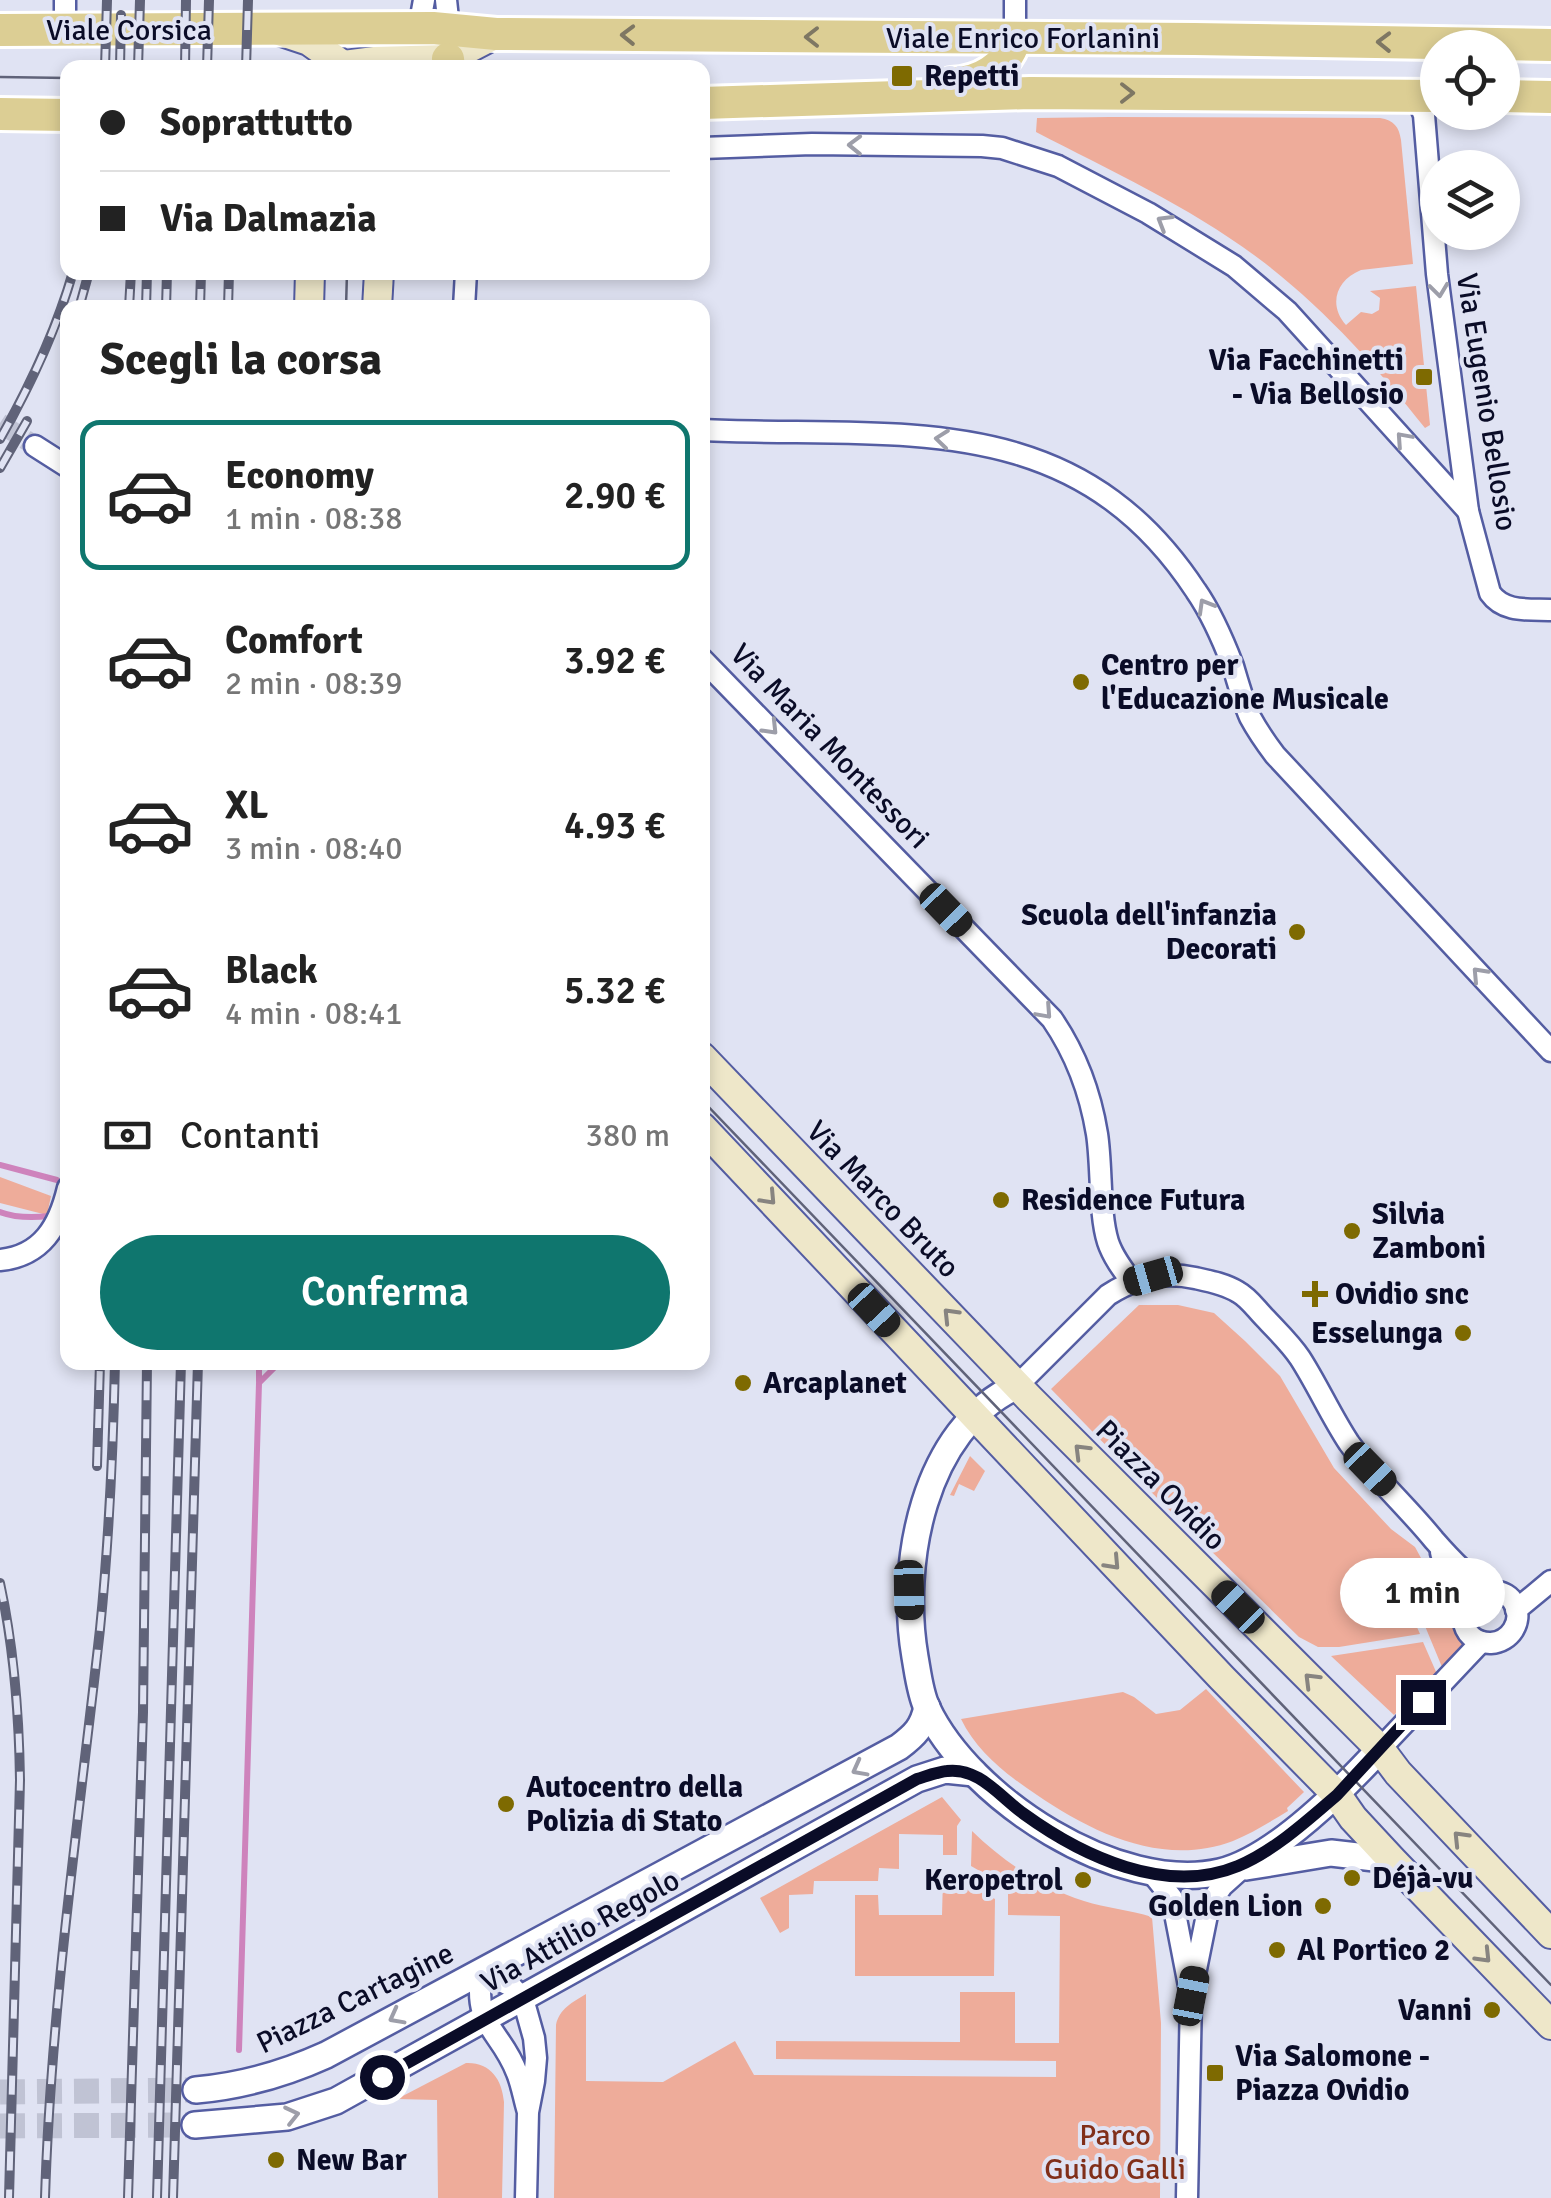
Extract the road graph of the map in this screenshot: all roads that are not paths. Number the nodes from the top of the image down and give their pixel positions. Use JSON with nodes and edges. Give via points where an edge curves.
{"nodes":[{"id":1,"x":1015,"y":0,"type":"edge"},
{"id":2,"x":65,"y":15,"type":"edge"},
{"id":3,"x":265,"y":29,"type":"junction"},
{"id":4,"x":0,"y":30,"type":"edge"},
{"id":5,"x":439,"y":30,"type":"edge"},
{"id":6,"x":1015,"y":38,"type":"junction"},
{"id":7,"x":1551,"y":45,"type":"edge"},
{"id":8,"x":335,"y":60,"type":"edge"},
{"id":9,"x":377,"y":60,"type":"edge"},
{"id":10,"x":1420,"y":96,"type":"edge"},
{"id":11,"x":1520,"y":96,"type":"edge"},
{"id":12,"x":1551,"y":96,"type":"edge"},
{"id":13,"x":826,"y":99,"type":"junction"},
{"id":14,"x":710,"y":103,"type":"edge"},
{"id":15,"x":0,"y":114,"type":"edge"},
{"id":16,"x":60,"y":115,"type":"edge"},
{"id":17,"x":1425,"y":130,"type":"edge"},
{"id":18,"x":710,"y":148,"type":"edge"},
{"id":19,"x":710,"y":430,"type":"edge"},
{"id":20,"x":1468,"y":511,"type":"junction"},
{"id":21,"x":1551,"y":610,"type":"edge"},
{"id":22,"x":710,"y":667,"type":"edge"},
{"id":23,"x":1551,"y":1052,"type":"edge"},
{"id":24,"x":710,"y":1065,"type":"edge"},
{"id":25,"x":710,"y":1135,"type":"edge"},
{"id":26,"x":60,"y":1213,"type":"edge"},
{"id":27,"x":0,"y":1260,"type":"edge"},
{"id":28,"x":1132,"y":1282,"type":"junction"},
{"id":29,"x":1016,"y":1386,"type":"junction"},
{"id":30,"x":974,"y":1415,"type":"junction"},
{"id":31,"x":1436,"y":1542,"type":"junction"},
{"id":32,"x":1551,"y":1581,"type":"edge"},
{"id":33,"x":1487,"y":1589,"type":"junction"},
{"id":34,"x":1465,"y":1604,"type":"junction"},
{"id":35,"x":1516,"y":1610,"type":"junction"},
{"id":36,"x":1481,"y":1642,"type":"junction"},
{"id":37,"x":926,"y":1706,"type":"junction"},
{"id":38,"x":1380,"y":1749,"type":"junction"},
{"id":39,"x":974,"y":1773,"type":"junction"},
{"id":40,"x":1337,"y":1795,"type":"junction"},
{"id":41,"x":1392,"y":1860,"type":"junction"},
{"id":42,"x":1239,"y":1866,"type":"junction"},
{"id":43,"x":1152,"y":1873,"type":"junction"},
{"id":44,"x":1551,"y":1934,"type":"edge"},
{"id":45,"x":482,"y":1972,"type":"junction"},
{"id":46,"x":1191,"y":1996,"type":"junction"},
{"id":47,"x":523,"y":1999,"type":"junction"},
{"id":48,"x":486,"y":2020,"type":"junction"},
{"id":49,"x":1551,"y":2025,"type":"edge"},
{"id":50,"x":196,"y":2090,"type":"tunnel mouth"},
{"id":51,"x":528,"y":2112,"type":"junction"},
{"id":52,"x":196,"y":2125,"type":"tunnel mouth"},
{"id":53,"x":526,"y":2198,"type":"edge"},
{"id":54,"x":1188,"y":2198,"type":"edge"}],
"edges":[{"from":1,"to":6,"type":"street"},
{"from":2,"to":3,"type":"main road","name":"Viale Corsica"},
{"from":2,"to":4,"type":"main road","name":"Viale Corsica"},
{"from":3,"to":5,"type":"main road","name":"Viale Enrico Forlanini"},
{"from":3,"to":8,"type":"main road","name":"Viale Enrico Forlanini","via":[[309,41]]},
{"from":6,"to":5,"type":"main road","name":"Viale Enrico Forlanini","one_way":true},
{"from":5,"to":9,"type":"main road","name":"Viale Enrico Forlanini"},
{"from":7,"to":6,"type":"main road","name":"Viale Enrico Forlanini","one_way":true},
{"from":6,"to":13,"type":"main road","via":[[998,67],[976,80]]},
{"from":13,"to":10,"type":"main road","name":"Viale Enrico Forlanini","one_way":true},
{"from":11,"to":12,"type":"main road"},
{"from":13,"to":14,"type":"main road","name":"Viale Enrico Forlanini"},
{"from":15,"to":16,"type":"main road"},
{"from":17,"to":20,"type":"street","name":"Via Eugenio Bellosio","one_way":true},
{"from":20,"to":18,"type":"street","one_way":true,"via":[[1252,280],[1168,224],[1058,166],[982,146]]},
{"from":23,"to":19,"type":"street","one_way":true,"via":[[1275,755],[1250,716],[1199,595],[1149,531],[1111,499],[1063,470],[987,444]]},
{"from":20,"to":21,"type":"street","name":"Via Eugenio Bellosio","via":[[1496,602]]},
{"from":22,"to":28,"type":"street","name":"Via Maria Montessori","one_way":true,"via":[[1070,1044],[1096,1130],[1105,1231]]},
{"from":29,"to":24,"type":"main road","name":"Via Marco Bruto","one_way":true},
{"from":25,"to":30,"type":"main road","one_way":true},
{"from":26,"to":27,"type":"street","via":[[47,1238],[28,1253]]},
{"from":28,"to":29,"type":"street","via":[[1108,1294]]},
{"from":28,"to":31,"type":"street","via":[[1183,1276],[1247,1298],[1290,1346],[1354,1450]]},
{"from":29,"to":30,"type":"street"},
{"from":38,"to":29,"type":"main road","name":"Piazza Ovidio","one_way":true},
{"from":30,"to":37,"type":"street","via":[[941,1464],[914,1542],[910,1632]]},
{"from":30,"to":40,"type":"main road","one_way":true},
{"from":31,"to":33,"type":"street"},
{"from":31,"to":34,"type":"street"},
{"from":32,"to":35,"type":"street"},
{"from":33,"to":34,"type":"street"},
{"from":33,"to":35,"type":"street","via":[[1506,1594]]},
{"from":34,"to":36,"type":"street","via":[[1466,1628]]},
{"from":35,"to":36,"type":"street","via":[[1508,1636]]},
{"from":36,"to":38,"type":"street"},
{"from":37,"to":39,"type":"street"},
{"from":37,"to":45,"type":"street","name":"Via Attilio Regolo","one_way":true,"via":[[924,1725],[898,1747]]},
{"from":38,"to":40,"type":"street"},
{"from":44,"to":38,"type":"main road","name":"Piazza Ovidio","one_way":true},
{"from":39,"to":43,"type":"street","via":[[1054,1833],[1106,1860]]},
{"from":39,"to":47,"type":"street","name":"Via Attilio Regolo","via":[[946,1770],[917,1779]]},
{"from":40,"to":41,"type":"main road"},
{"from":40,"to":42,"type":"street"},
{"from":41,"to":42,"type":"street","via":[[1331,1852]]},
{"from":41,"to":49,"type":"main road","one_way":true},
{"from":42,"to":43,"type":"street"},
{"from":42,"to":46,"type":"street","via":[[1209,1905]]},
{"from":43,"to":46,"type":"street","via":[[1172,1898]]},
{"from":45,"to":47,"type":"street"},
{"from":45,"to":48,"type":"street"},
{"from":45,"to":50,"type":"street","name":"Piazza Cartagine","one_way":true,"via":[[296,2069]]},
{"from":46,"to":54,"type":"street"},
{"from":47,"to":48,"type":"street","name":"Via Attilio Regolo"},
{"from":47,"to":51,"type":"street","via":[[536,2058]]},
{"from":48,"to":51,"type":"street","via":[[517,2072]]},
{"from":52,"to":48,"type":"street","one_way":true,"via":[[312,2110]]},
{"from":51,"to":53,"type":"street"}]}
